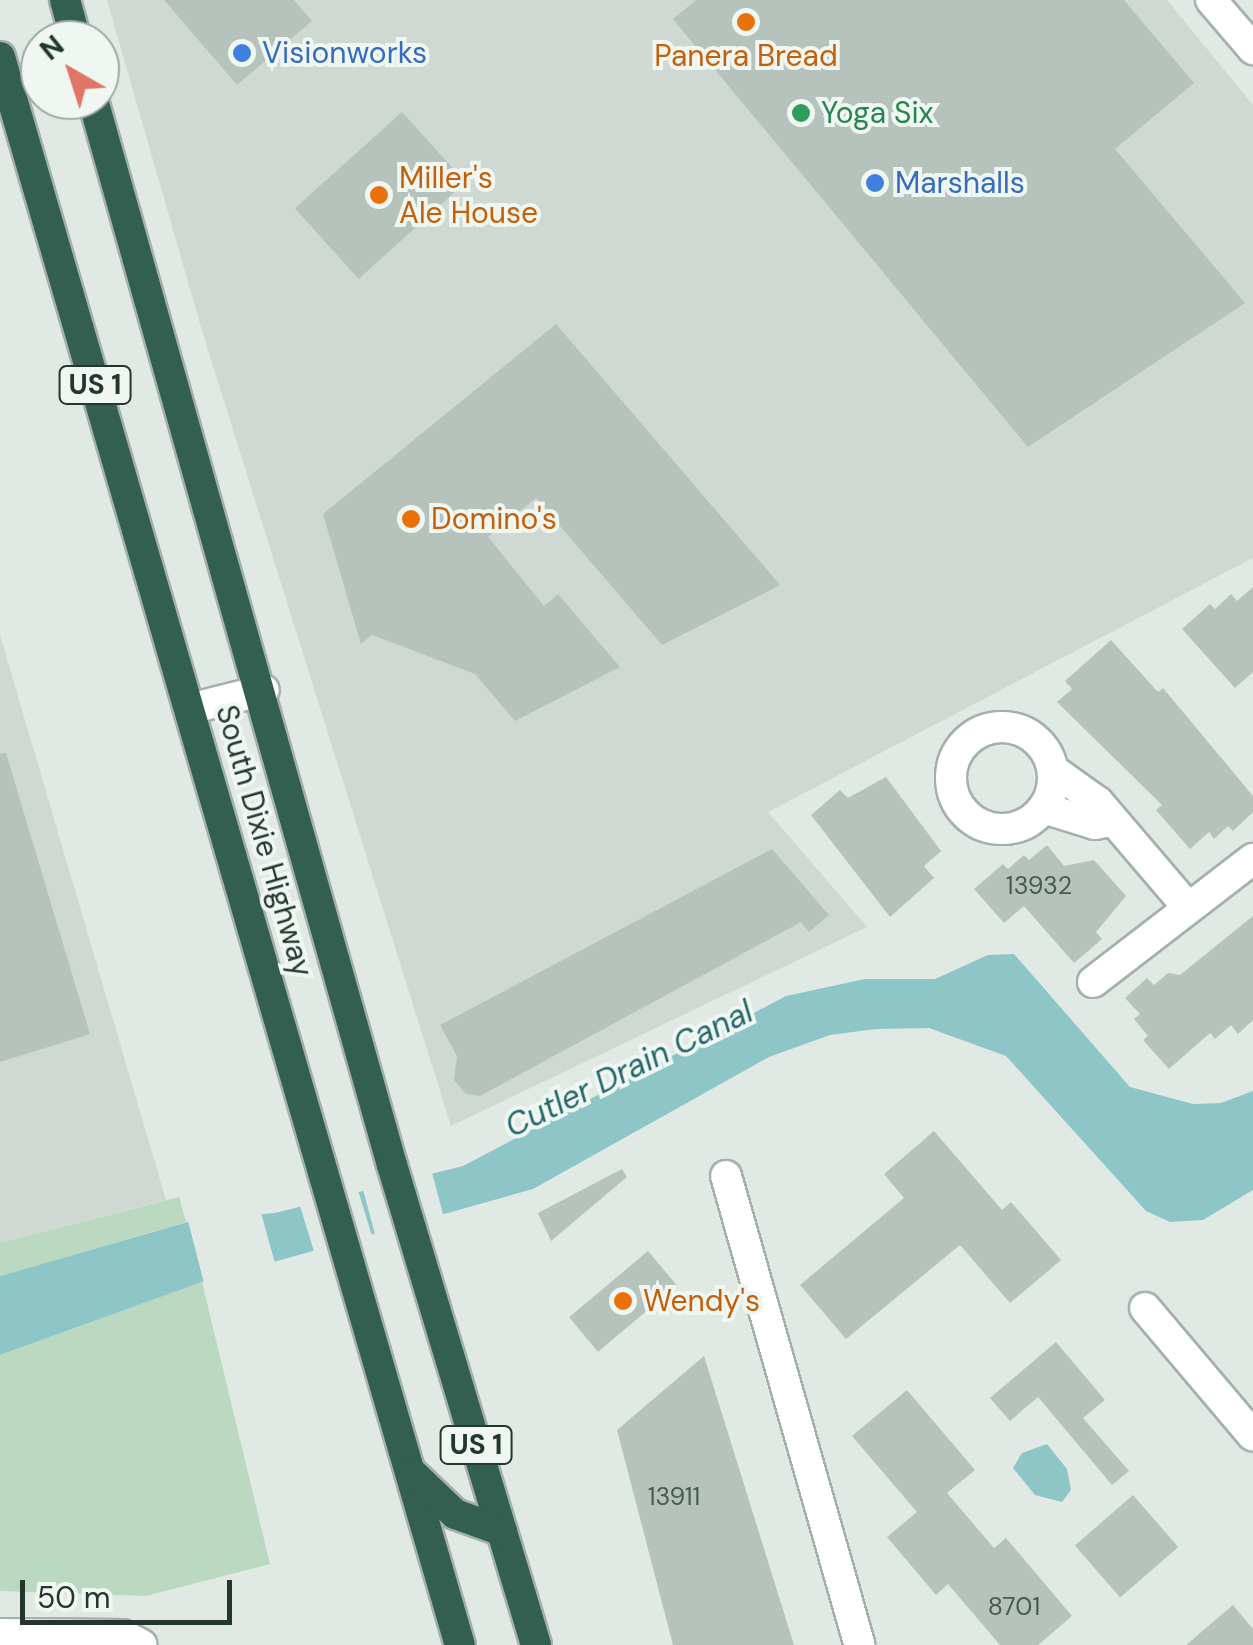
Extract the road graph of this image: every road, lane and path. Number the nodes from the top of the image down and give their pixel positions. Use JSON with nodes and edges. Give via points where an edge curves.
{"nodes":[{"id":1,"x":1212,"y":0,"type":"edge"},
{"id":2,"x":1253,"y":49,"type":"edge"},
{"id":3,"x":0,"y":60,"type":"edge"},
{"id":4,"x":99,"y":120,"type":"edge"},
{"id":5,"x":264,"y":690,"type":"junction"},
{"id":6,"x":189,"y":709,"type":"junction"},
{"id":7,"x":1053,"y":770,"type":"junction"},
{"id":8,"x":1043,"y":808,"type":"junction"},
{"id":9,"x":1111,"y":821,"type":"junction"},
{"id":10,"x":1253,"y":860,"type":"edge"},
{"id":11,"x":1186,"y":904,"type":"junction"},
{"id":12,"x":1093,"y":982,"type":"dead end"},
{"id":13,"x":726,"y":1176,"type":"dead end"},
{"id":14,"x":1145,"y":1308,"type":"dead end"},
{"id":15,"x":1253,"y":1436,"type":"edge"},
{"id":16,"x":411,"y":1472,"type":"junction"},
{"id":17,"x":502,"y":1531,"type":"junction"},
{"id":18,"x":0,"y":1634,"type":"edge"},
{"id":19,"x":142,"y":1645,"type":"edge"},
{"id":20,"x":460,"y":1645,"type":"edge"},
{"id":21,"x":536,"y":1645,"type":"edge"},
{"id":22,"x":860,"y":1645,"type":"edge"}],
"edges":[{"from":1,"to":2,"type":"street"},
{"from":3,"to":6,"type":"highway","name":"South Dixie Highway","number":"US 1"},
{"from":4,"to":5,"type":"highway","name":"South Dixie Highway","number":"US 1"},
{"from":5,"to":6,"type":"street"},
{"from":5,"to":17,"type":"highway","name":"South Dixie Highway","number":"US 1","via":[[392,1164]]},
{"from":6,"to":16,"type":"highway","name":"South Dixie Highway","number":"US 1"},
{"from":7,"to":8,"type":"street"},
{"from":7,"to":8,"type":"street","via":[[1036,740],[1005,726],[972,736],[952,766],[956,800],[980,824],[1014,827]]},
{"from":7,"to":9,"type":"street","via":[[1084,789]]},
{"from":8,"to":9,"type":"street","via":[[1084,822]]},
{"from":9,"to":11,"type":"street"},
{"from":10,"to":11,"type":"street"},
{"from":11,"to":12,"type":"street"},
{"from":13,"to":22,"type":"street"},
{"from":14,"to":15,"type":"street"},
{"from":16,"to":17,"type":"highway","via":[[455,1514]]},
{"from":16,"to":20,"type":"highway","name":"South Dixie Highway","number":"US 1"},
{"from":17,"to":21,"type":"highway","name":"South Dixie Highway","number":"US 1"},
{"from":18,"to":19,"type":"street","via":[[124,1636]]}]}
